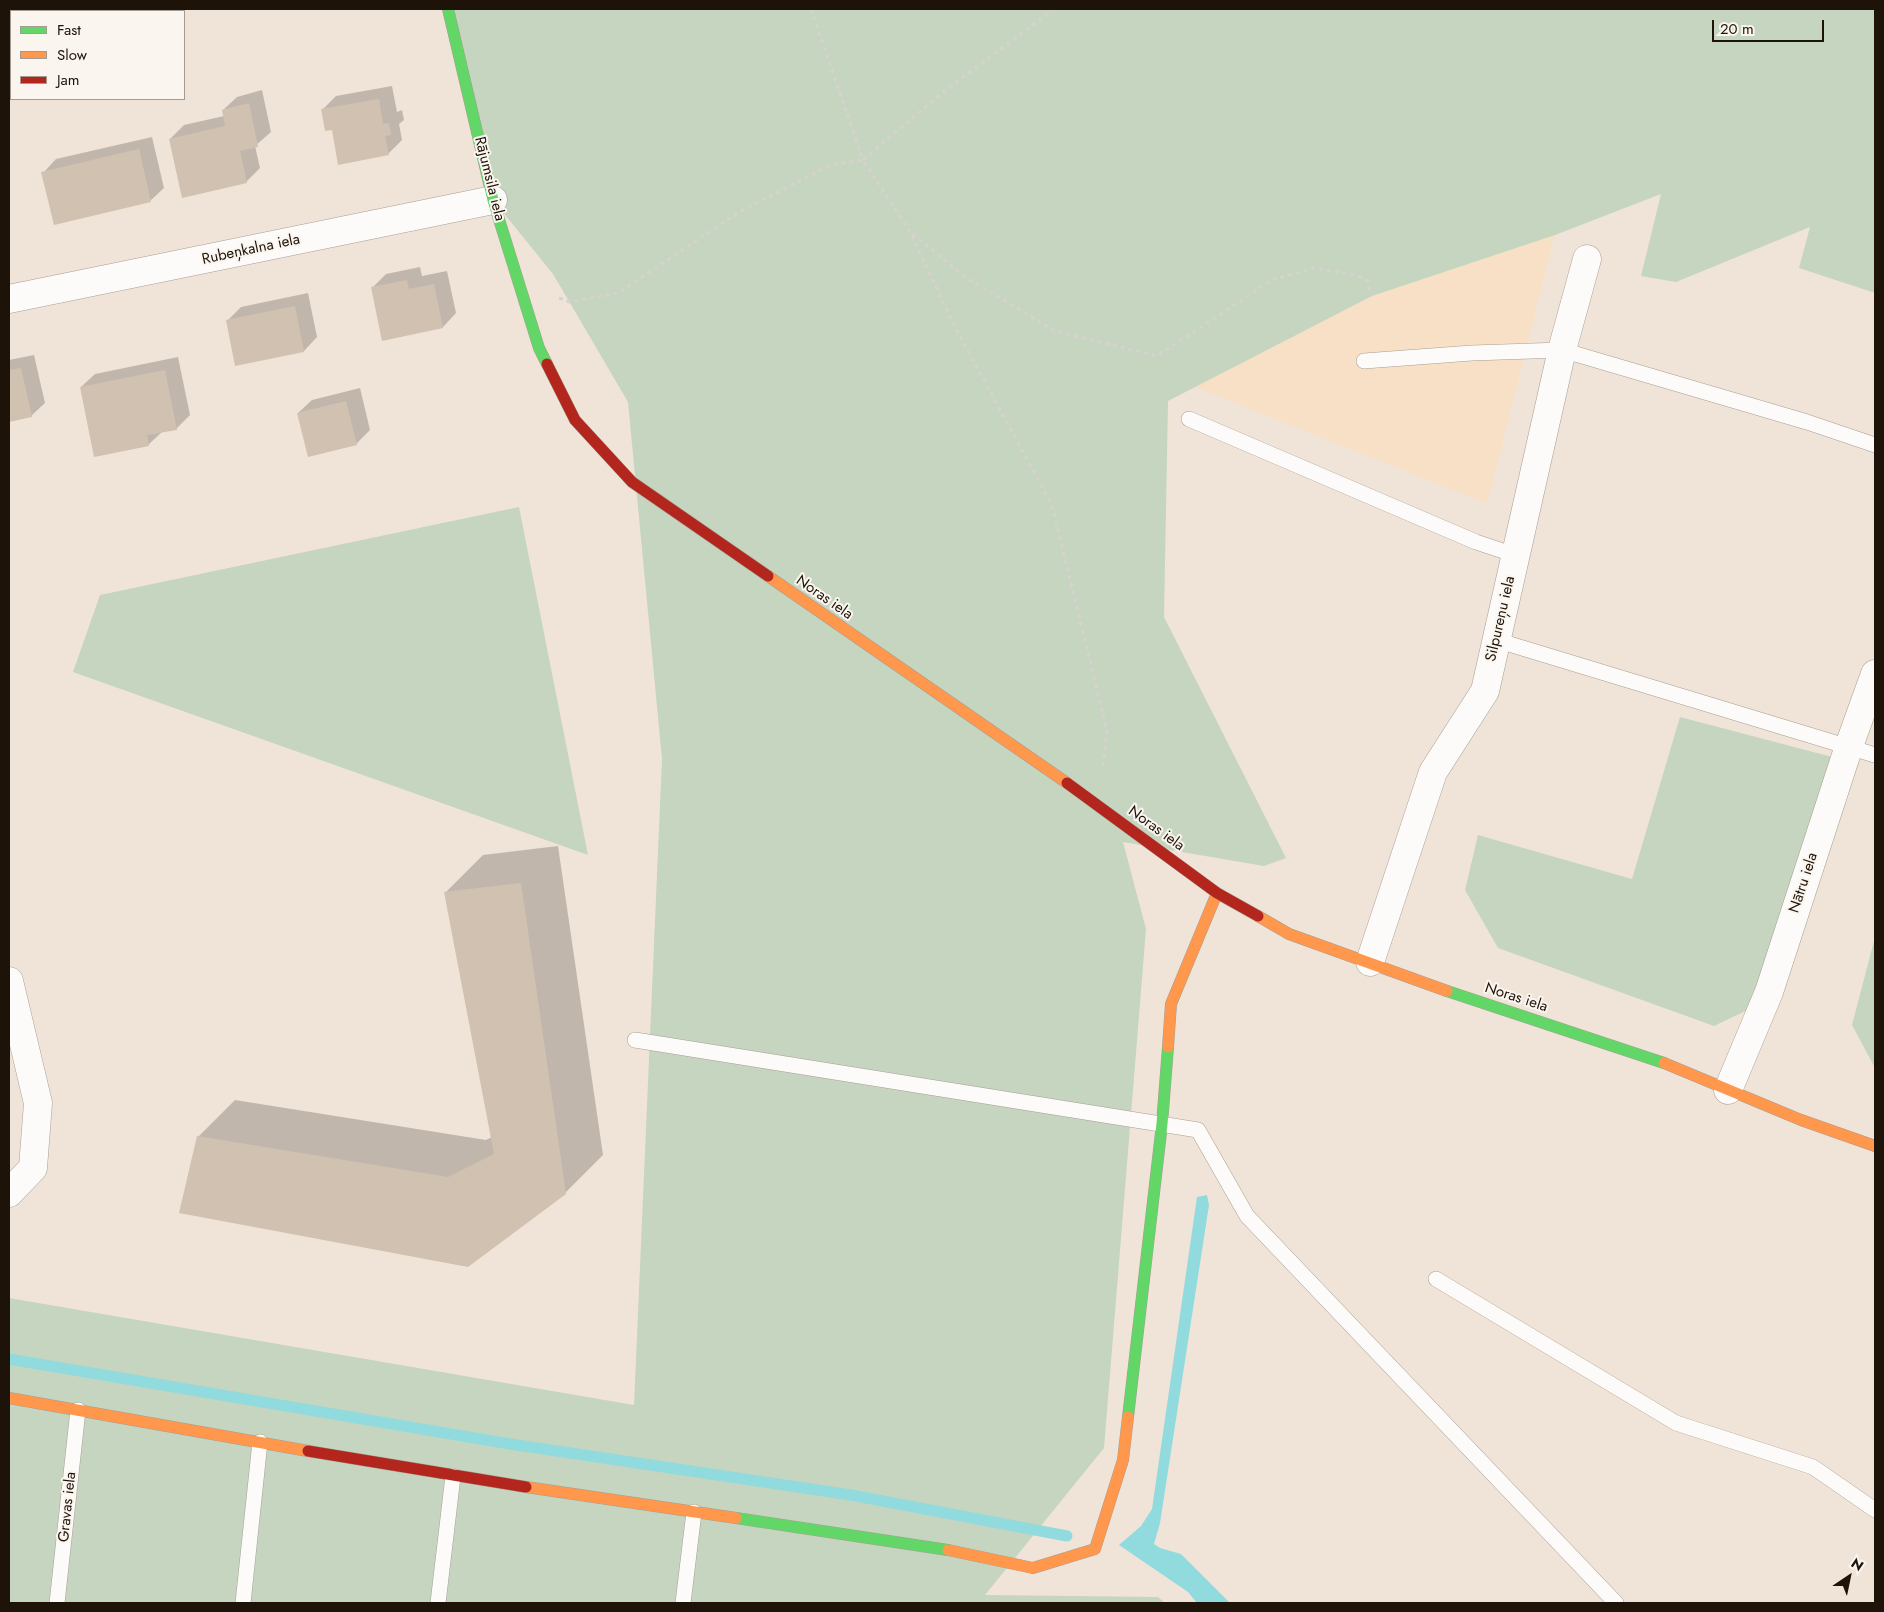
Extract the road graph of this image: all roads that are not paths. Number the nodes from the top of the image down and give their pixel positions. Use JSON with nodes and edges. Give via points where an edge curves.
{"nodes":[{"id":1,"x":448,"y":9,"type":"edge"},
{"id":2,"x":493,"y":200,"type":"junction"},
{"id":3,"x":1587,"y":259,"type":"dead end"},
{"id":4,"x":9,"y":300,"type":"edge"},
{"id":5,"x":539,"y":348,"type":"joint"},
{"id":6,"x":1562,"y":350,"type":"junction"},
{"id":7,"x":1364,"y":361,"type":"dead end"},
{"id":8,"x":1189,"y":419,"type":"dead end"},
{"id":9,"x":1875,"y":444,"type":"edge"},
{"id":10,"x":1516,"y":555,"type":"junction"},
{"id":11,"x":1496,"y":640,"type":"junction"},
{"id":12,"x":1875,"y":674,"type":"edge"},
{"id":13,"x":1849,"y":746,"type":"junction"},
{"id":14,"x":1875,"y":756,"type":"edge"},
{"id":15,"x":1218,"y":893,"type":"junction"},
{"id":16,"x":1370,"y":962,"type":"junction"},
{"id":17,"x":9,"y":981,"type":"edge"},
{"id":18,"x":635,"y":1040,"type":"dead end"},
{"id":19,"x":1728,"y":1090,"type":"junction"},
{"id":20,"x":1162,"y":1124,"type":"junction"},
{"id":21,"x":1875,"y":1146,"type":"edge"},
{"id":22,"x":9,"y":1194,"type":"edge"},
{"id":23,"x":1436,"y":1279,"type":"dead end"},
{"id":24,"x":9,"y":1398,"type":"edge"},
{"id":25,"x":78,"y":1410,"type":"junction"},
{"id":26,"x":260,"y":1442,"type":"junction"},
{"id":27,"x":453,"y":1476,"type":"junction"},
{"id":28,"x":1875,"y":1510,"type":"edge"},
{"id":29,"x":694,"y":1512,"type":"junction"},
{"id":30,"x":57,"y":1603,"type":"edge"},
{"id":31,"x":242,"y":1603,"type":"edge"},
{"id":32,"x":438,"y":1603,"type":"edge"},
{"id":33,"x":682,"y":1603,"type":"edge"},
{"id":34,"x":1616,"y":1603,"type":"edge"}],
"edges":[{"from":1,"to":2,"type":"street","name":"Rājumsila iela"},
{"from":2,"to":4,"type":"street","name":"Rubeņkalna iela"},
{"from":2,"to":5,"type":"street","name":"Rājumsila iela"},
{"from":3,"to":6,"type":"street","name":"Silpureņu iela"},
{"from":5,"to":15,"type":"street","name":"Noras iela","via":[[575,420],[632,482],[1099,806]]},
{"from":6,"to":7,"type":"lane"},
{"from":6,"to":9,"type":"lane"},
{"from":6,"to":10,"type":"street","name":"Silpureņu iela"},
{"from":8,"to":10,"type":"lane","via":[[1476,542]]},
{"from":10,"to":11,"type":"street","name":"Silpureņu iela"},
{"from":11,"to":13,"type":"lane"},
{"from":11,"to":16,"type":"street","name":"Silpureņu iela","via":[[1485,691],[1433,772]]},
{"from":12,"to":13,"type":"street","name":"Nātru iela"},
{"from":13,"to":14,"type":"lane"},
{"from":13,"to":19,"type":"street","name":"Nātru iela","via":[[1769,992]]},
{"from":15,"to":16,"type":"street","name":"Noras iela","via":[[1289,934]]},
{"from":15,"to":20,"type":"street","via":[[1171,1004]]},
{"from":16,"to":19,"type":"street","name":"Noras iela","via":[[1657,1060]]},
{"from":17,"to":22,"type":"street","via":[[38,1103],[33,1168]]},
{"from":18,"to":20,"type":"lane"},
{"from":19,"to":21,"type":"street","name":"Noras iela"},
{"from":20,"to":29,"type":"street","via":[[1123,1460],[1095,1549],[1033,1568],[966,1553]]},
{"from":20,"to":34,"type":"lane","via":[[1198,1130],[1247,1216]]},
{"from":23,"to":28,"type":"lane","via":[[1676,1423],[1813,1467]]},
{"from":24,"to":25,"type":"street"},
{"from":25,"to":26,"type":"street"},
{"from":25,"to":30,"type":"lane","name":"Gravas iela"},
{"from":26,"to":27,"type":"street"},
{"from":26,"to":31,"type":"lane"},
{"from":27,"to":29,"type":"street"},
{"from":27,"to":32,"type":"lane"},
{"from":29,"to":33,"type":"lane"}]}
